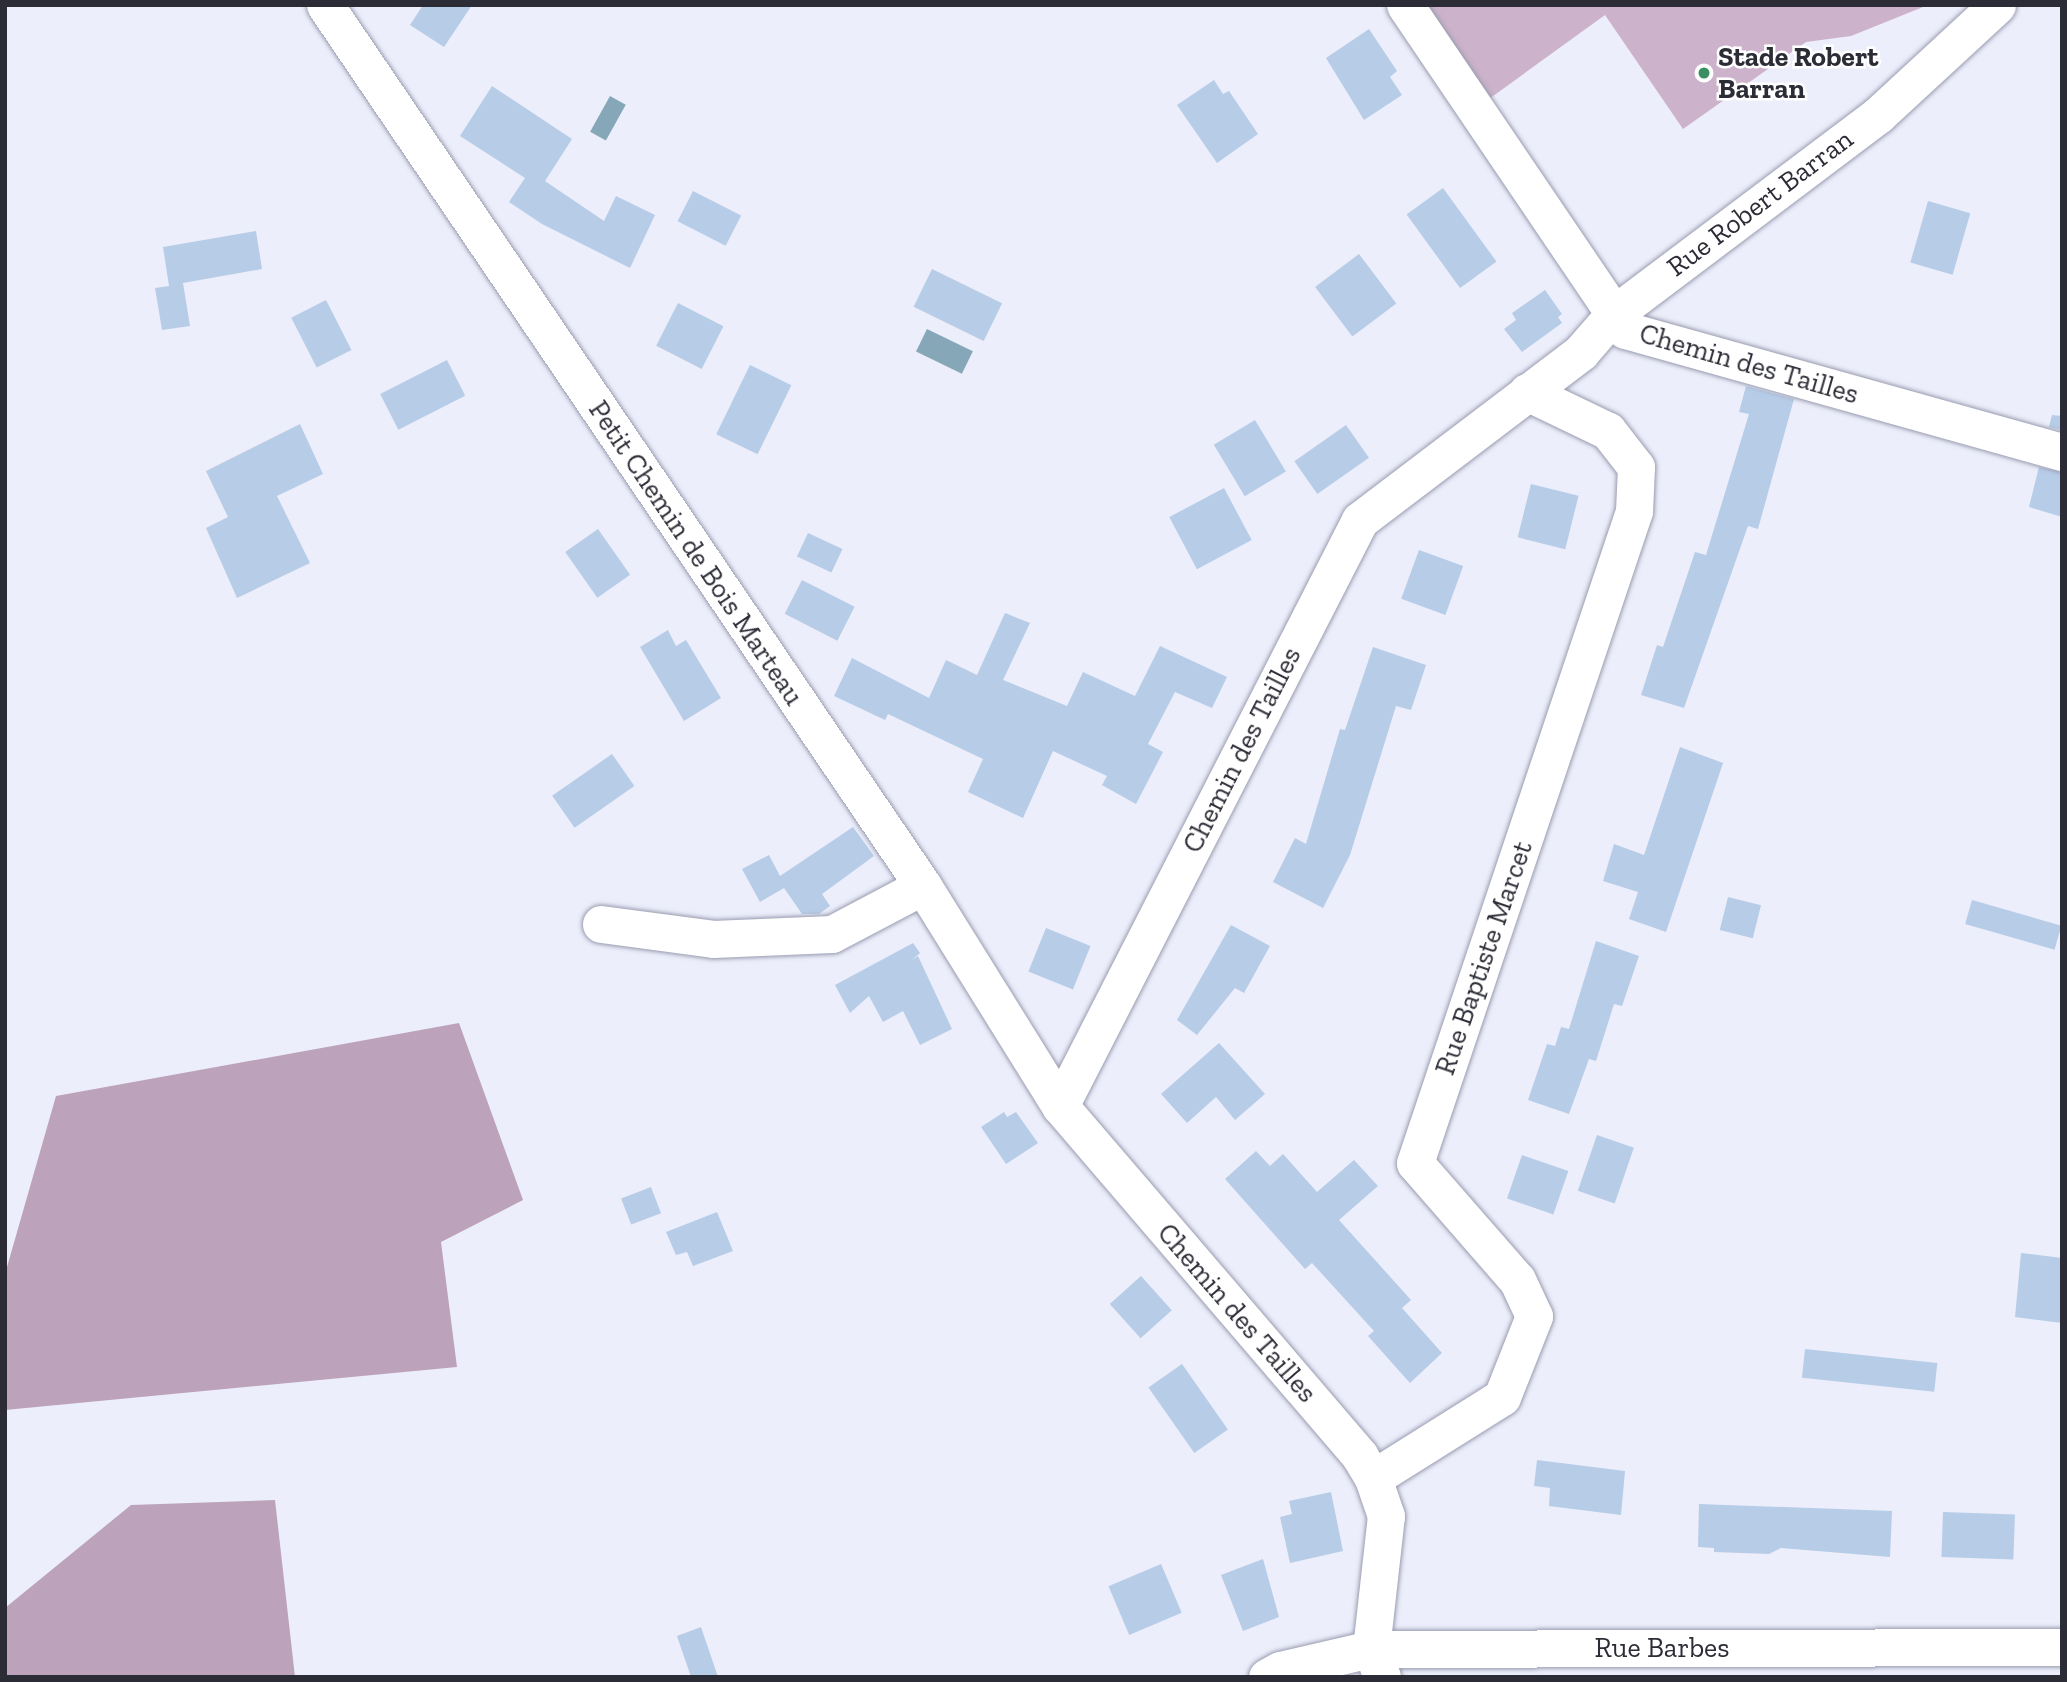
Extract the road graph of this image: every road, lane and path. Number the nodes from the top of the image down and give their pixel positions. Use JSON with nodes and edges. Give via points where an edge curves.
{"nodes":[{"id":1,"x":325,"y":5,"type":"edge"},
{"id":2,"x":1405,"y":5,"type":"edge"},
{"id":3,"x":1997,"y":5,"type":"edge"},
{"id":4,"x":1614,"y":314,"type":"junction"},
{"id":5,"x":1527,"y":392,"type":"junction"},
{"id":6,"x":2062,"y":452,"type":"edge"},
{"id":7,"x":923,"y":886,"type":"junction"},
{"id":8,"x":601,"y":924,"type":"dead end"},
{"id":9,"x":1060,"y":1105,"type":"junction"},
{"id":10,"x":1373,"y":1478,"type":"junction"},
{"id":11,"x":2062,"y":1647,"type":"edge"},
{"id":12,"x":1376,"y":1663,"type":"edge"},
{"id":13,"x":1267,"y":1677,"type":"edge"}],
"edges":[{"from":1,"to":7,"type":"street","name":"Petit Chemin de Bois Marteau"},
{"from":2,"to":4,"type":"street"},
{"from":3,"to":4,"type":"street","name":"Rue Robert Barran","via":[[1878,115]]},
{"from":4,"to":5,"type":"street","name":"Chemin des Tailles","via":[[1581,352]]},
{"from":4,"to":6,"type":"street","name":"Chemin des Tailles","via":[[1625,330]]},
{"from":5,"to":9,"type":"street","name":"Chemin des Tailles","via":[[1360,520]]},
{"from":5,"to":10,"type":"street","name":"Rue Baptiste Marcet","via":[[1608,431],[1636,467],[1634,511],[1415,1163],[1517,1280],[1534,1316],[1502,1397]]},
{"from":7,"to":8,"type":"street","via":[[832,934],[713,939]]},
{"from":7,"to":9,"type":"street","name":"Petit Chemin de Bois Marteau"},
{"from":9,"to":10,"type":"street","name":"Chemin des Tailles","via":[[1360,1456]]},
{"from":10,"to":12,"type":"street","name":"Chemin des Tailles","via":[[1386,1516]]},
{"from":11,"to":12,"type":"street","name":"Rue Barbes"},
{"from":12,"to":13,"type":"street","name":"Rue Barbes","via":[[1280,1670]]}]}
